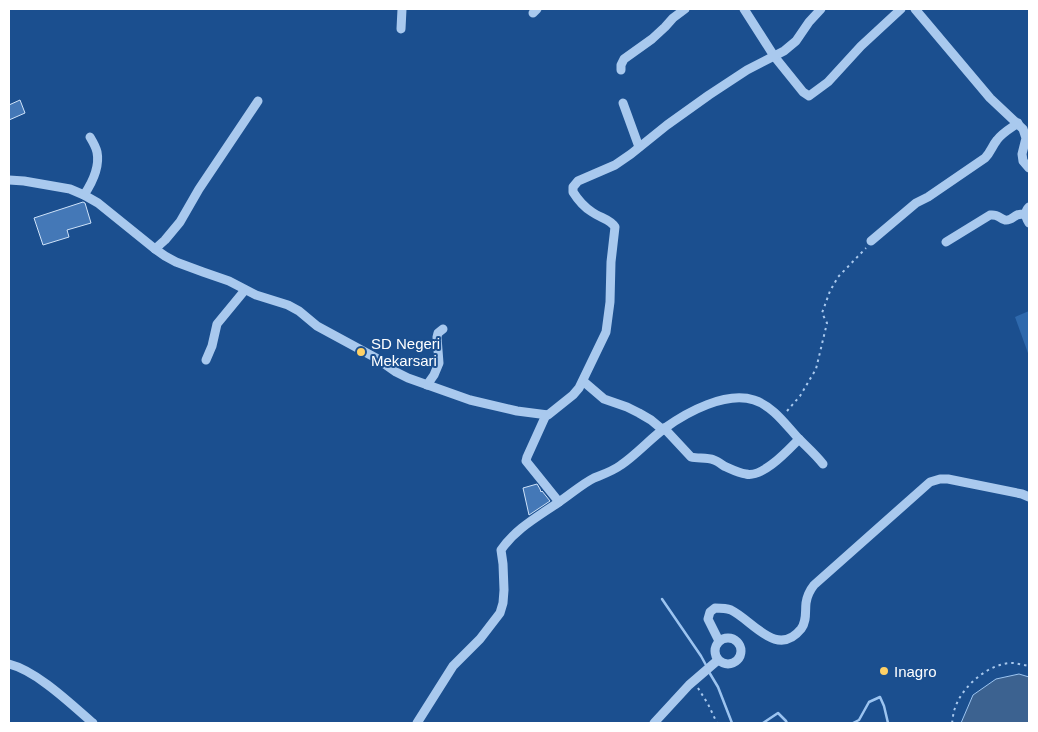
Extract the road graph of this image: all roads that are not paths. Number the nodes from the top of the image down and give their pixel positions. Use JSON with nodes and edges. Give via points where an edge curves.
{"nodes":[{"id":1,"x":402,"y":9,"type":"edge"},
{"id":2,"x":685,"y":9,"type":"edge"},
{"id":3,"x":744,"y":9,"type":"edge"},
{"id":4,"x":821,"y":9,"type":"edge"},
{"id":5,"x":901,"y":9,"type":"edge"},
{"id":6,"x":915,"y":9,"type":"edge"},
{"id":7,"x":401,"y":30,"type":"dead end"},
{"id":8,"x":774,"y":56,"type":"junction"},
{"id":9,"x":621,"y":70,"type":"dead end"},
{"id":10,"x":258,"y":100,"type":"dead end"},
{"id":11,"x":623,"y":103,"type":"dead end"},
{"id":12,"x":1018,"y":123,"type":"junction"},
{"id":13,"x":90,"y":137,"type":"dead end"},
{"id":14,"x":638,"y":147,"type":"junction"},
{"id":15,"x":1029,"y":168,"type":"edge"},
{"id":16,"x":9,"y":180,"type":"edge"},
{"id":17,"x":84,"y":195,"type":"junction"},
{"id":18,"x":1028,"y":215,"type":"edge"},
{"id":19,"x":871,"y":241,"type":"road end"},
{"id":20,"x":946,"y":242,"type":"dead end"},
{"id":21,"x":154,"y":249,"type":"junction"},
{"id":22,"x":245,"y":290,"type":"junction"},
{"id":23,"x":443,"y":328,"type":"dead end"},
{"id":24,"x":206,"y":360,"type":"dead end"},
{"id":25,"x":583,"y":381,"type":"junction"},
{"id":26,"x":427,"y":385,"type":"junction"},
{"id":27,"x":546,"y":415,"type":"junction"},
{"id":28,"x":664,"y":429,"type":"junction"},
{"id":29,"x":799,"y":439,"type":"junction"},
{"id":30,"x":823,"y":464,"type":"dead end"},
{"id":31,"x":1029,"y":497,"type":"edge"},
{"id":32,"x":559,"y":502,"type":"junction"},
{"id":33,"x":719,"y":641,"type":"junction"},
{"id":34,"x":716,"y":662,"type":"junction"},
{"id":35,"x":9,"y":664,"type":"edge"},
{"id":36,"x":93,"y":723,"type":"edge"},
{"id":37,"x":417,"y":723,"type":"edge"},
{"id":38,"x":654,"y":723,"type":"edge"}],
"edges":[{"from":1,"to":7,"type":"street"},
{"from":2,"to":9,"type":"street","via":[[624,59]]},
{"from":3,"to":8,"type":"street"},
{"from":4,"to":8,"type":"street","via":[[796,41]]},
{"from":5,"to":8,"type":"street","via":[[828,82],[809,96]]},
{"from":6,"to":12,"type":"street","via":[[990,98]]},
{"from":8,"to":14,"type":"street","via":[[709,95]]},
{"from":10,"to":21,"type":"street","via":[[180,222]]},
{"from":11,"to":14,"type":"street"},
{"from":12,"to":15,"type":"street","via":[[1026,135],[1022,154]]},
{"from":12,"to":19,"type":"street","via":[[996,141],[985,158],[916,203]]},
{"from":13,"to":17,"type":"street","via":[[97,158],[94,177]]},
{"from":14,"to":25,"type":"street","via":[[615,165],[578,181],[573,187],[581,203],[615,227],[606,332]]},
{"from":16,"to":17,"type":"street","via":[[70,189]]},
{"from":17,"to":21,"type":"street"},
{"from":18,"to":20,"type":"street","via":[[1017,215],[1009,220],[990,215]]},
{"from":21,"to":22,"type":"street","via":[[176,262]]},
{"from":22,"to":24,"type":"street","via":[[217,324]]},
{"from":22,"to":26,"type":"street","via":[[288,305],[317,326],[396,372]]},
{"from":23,"to":26,"type":"street","via":[[437,337],[439,362]]},
{"from":25,"to":27,"type":"street","via":[[573,395]]},
{"from":25,"to":28,"type":"street","via":[[604,398],[639,413]]},
{"from":26,"to":27,"type":"street","via":[[470,400]]},
{"from":27,"to":32,"type":"street","via":[[526,461]]},
{"from":28,"to":29,"type":"street","via":[[712,403],[739,397],[760,402],[772,410]]},
{"from":28,"to":29,"type":"street","via":[[691,456],[714,460],[752,475],[781,457]]},
{"from":28,"to":32,"type":"street","via":[[615,469],[593,479]]},
{"from":29,"to":30,"type":"street"},
{"from":31,"to":33,"type":"street","via":[[948,479],[930,482],[814,585],[806,602],[805,621],[793,636],[778,641],[730,610],[715,608],[708,618]]},
{"from":32,"to":37,"type":"street","via":[[530,521],[501,550],[504,590],[500,613],[453,666]]},
{"from":33,"to":34,"type":"street"},
{"from":33,"to":34,"type":"street","via":[[732,639],[741,649],[736,661],[730,664]]},
{"from":34,"to":38,"type":"street"},
{"from":35,"to":36,"type":"street","via":[[37,678]]}]}
